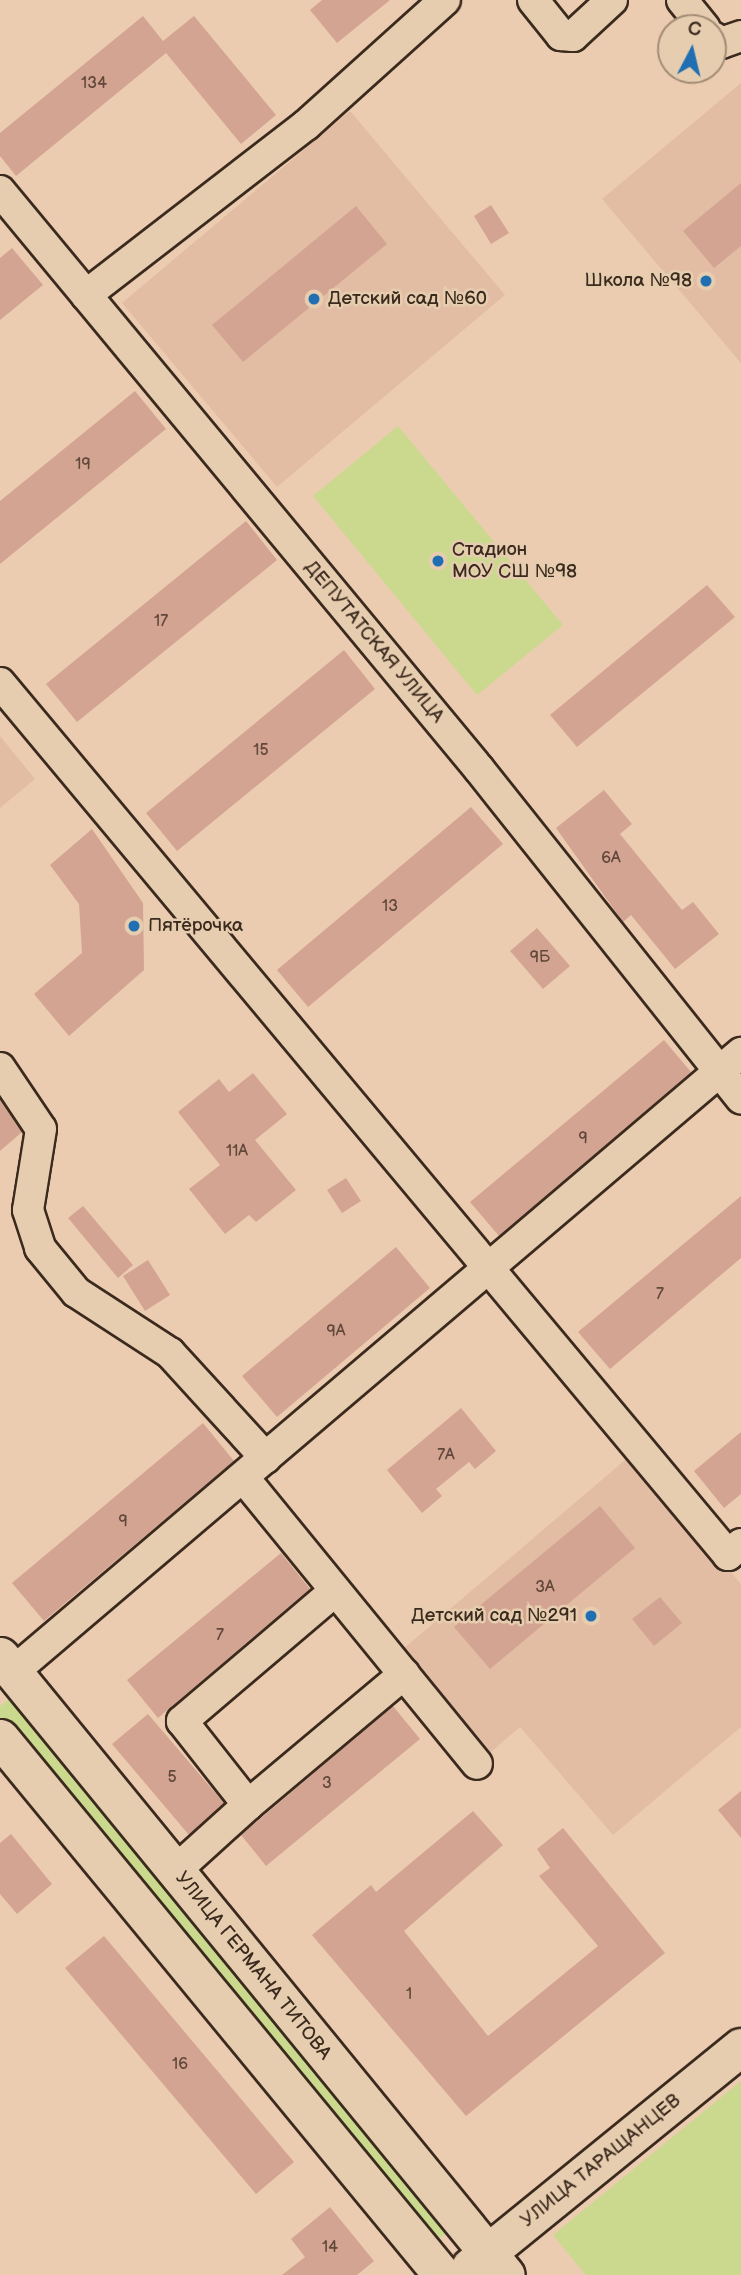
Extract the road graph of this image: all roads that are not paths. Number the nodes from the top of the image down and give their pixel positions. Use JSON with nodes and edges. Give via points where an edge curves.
{"nodes":[{"id":1,"x":445,"y":0,"type":"edge"},
{"id":2,"x":533,"y":0,"type":"edge"},
{"id":3,"x":612,"y":0,"type":"edge"},
{"id":4,"x":682,"y":0,"type":"edge"},
{"id":5,"x":694,"y":14,"type":"edge"},
{"id":6,"x":0,"y":191,"type":"edge"},
{"id":7,"x":86,"y":295,"type":"junction"},
{"id":8,"x":0,"y":683,"type":"edge"},
{"id":9,"x":730,"y":1062,"type":"edge"},
{"id":10,"x":0,"y":1068,"type":"edge"},
{"id":11,"x":741,"y":1098,"type":"edge"},
{"id":12,"x":486,"y":1272,"type":"junction"},
{"id":13,"x":266,"y":1458,"type":"junction"},
{"id":14,"x":243,"y":1477,"type":"junction"},
{"id":15,"x":741,"y":1545,"type":"edge"},
{"id":16,"x":335,"y":1591,"type":"junction"},
{"id":17,"x":404,"y":1674,"type":"junction"},
{"id":18,"x":8,"y":1675,"type":"edge"},
{"id":19,"x":3,"y":1747,"type":"edge"},
{"id":20,"x":477,"y":1764,"type":"dead end"},
{"id":21,"x":248,"y":1805,"type":"junction"},
{"id":22,"x":175,"y":1871,"type":"junction"},
{"id":23,"x":741,"y":2047,"type":"edge"},
{"id":24,"x":485,"y":2267,"type":"edge"},
{"id":25,"x":442,"y":2275,"type":"edge"}],
"edges":[{"from":1,"to":7,"type":"street","via":[[306,125]]},
{"from":2,"to":3,"type":"street","via":[[561,35],[573,36]]},
{"from":4,"to":5,"type":"street"},
{"from":6,"to":7,"type":"street","name":"ДЕПУТАТСКАЯ УЛИЦА"},
{"from":7,"to":9,"type":"street","name":"ДЕПУТАТСКАЯ УЛИЦА","via":[[479,769]]},
{"from":8,"to":12,"type":"street"},
{"from":9,"to":11,"type":"street","name":"ДЕПУТАТСКАЯ УЛИЦА"},
{"from":9,"to":12,"type":"street"},
{"from":10,"to":13,"type":"street","via":[[41,1129],[28,1210],[40,1248],[76,1292],[170,1353]]},
{"from":12,"to":13,"type":"street"},
{"from":12,"to":15,"type":"street","via":[[728,1555]]},
{"from":13,"to":14,"type":"street"},
{"from":14,"to":16,"type":"street"},
{"from":14,"to":18,"type":"street"},
{"from":16,"to":17,"type":"street"},
{"from":16,"to":21,"type":"street","via":[[182,1721]]},
{"from":17,"to":20,"type":"street"},
{"from":17,"to":21,"type":"street"},
{"from":18,"to":22,"type":"street","name":"УЛИЦА ГЕРМАНА ТИТОВА"},
{"from":19,"to":25,"type":"street"},
{"from":21,"to":22,"type":"street"},
{"from":22,"to":24,"type":"street","name":"УЛИЦА ГЕРМАНА ТИТОВА"},
{"from":23,"to":24,"type":"street","name":"УЛИЦА ТАРАЩАНЦЕВ"}]}
